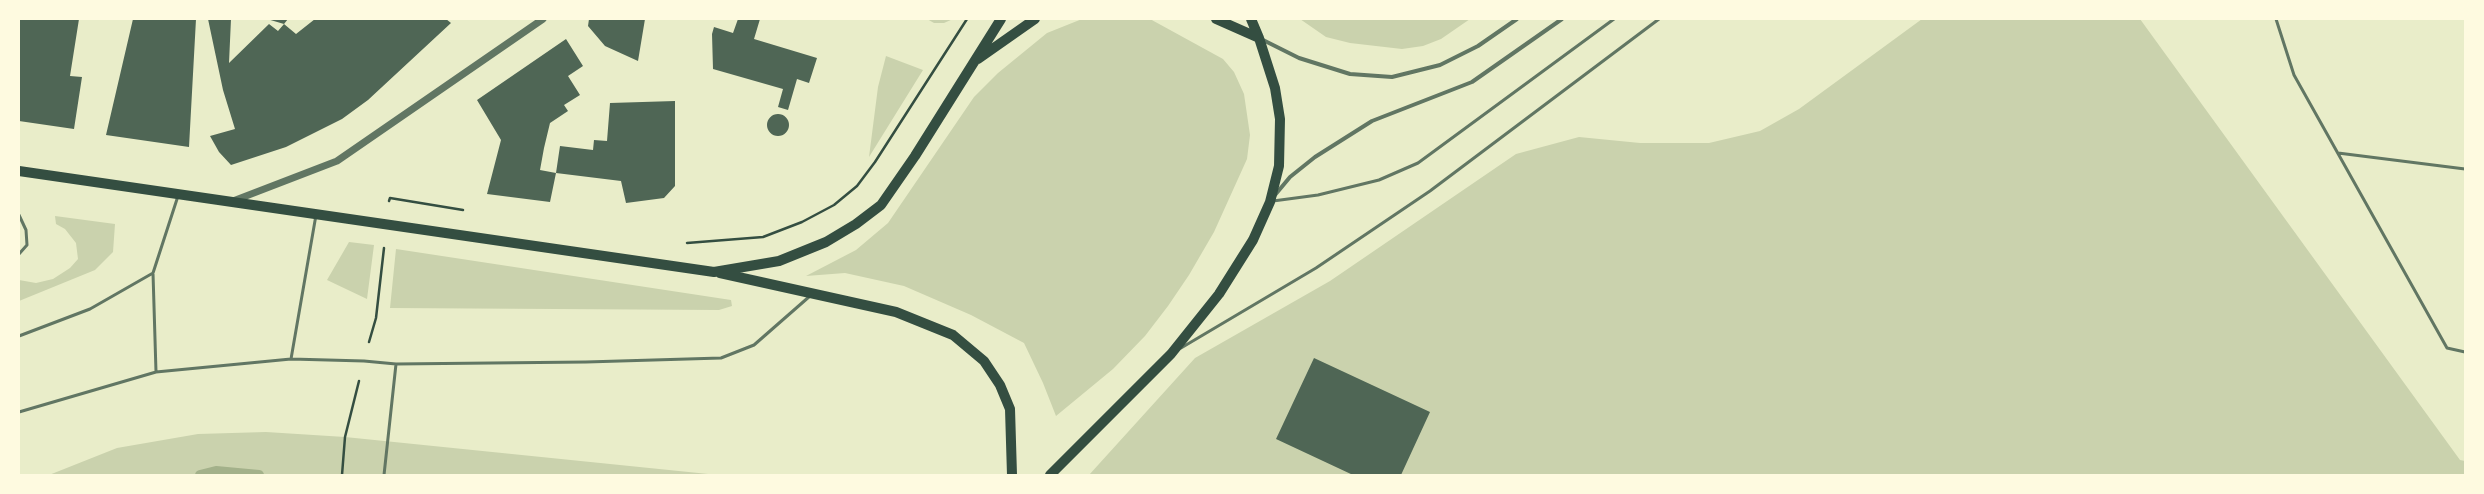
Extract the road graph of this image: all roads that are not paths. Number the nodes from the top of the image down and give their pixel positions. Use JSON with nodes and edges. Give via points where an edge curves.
{"nodes":[{"id":1,"x":544,"y":19,"type":"edge"},
{"id":2,"x":1001,"y":19,"type":"edge"},
{"id":3,"x":1035,"y":19,"type":"edge"},
{"id":4,"x":1216,"y":19,"type":"edge"},
{"id":5,"x":1251,"y":19,"type":"edge"},
{"id":6,"x":1517,"y":19,"type":"edge"},
{"id":7,"x":1562,"y":19,"type":"edge"},
{"id":8,"x":1614,"y":19,"type":"edge"},
{"id":9,"x":1659,"y":19,"type":"edge"},
{"id":10,"x":2276,"y":19,"type":"edge"},
{"id":11,"x":1260,"y":38,"type":"junction"},
{"id":12,"x":974,"y":62,"type":"junction"},
{"id":13,"x":2338,"y":153,"type":"junction"},
{"id":14,"x":2465,"y":169,"type":"edge"},
{"id":15,"x":19,"y":171,"type":"edge"},
{"id":16,"x":179,"y":194,"type":"junction"},
{"id":17,"x":231,"y":202,"type":"junction"},
{"id":18,"x":1270,"y":202,"type":"junction"},
{"id":19,"x":316,"y":213,"type":"junction"},
{"id":20,"x":19,"y":215,"type":"edge"},
{"id":21,"x":19,"y":254,"type":"edge"},
{"id":22,"x":714,"y":272,"type":"junction"},
{"id":23,"x":153,"y":274,"type":"junction"},
{"id":24,"x":813,"y":294,"type":"junction"},
{"id":25,"x":19,"y":336,"type":"edge"},
{"id":26,"x":2465,"y":352,"type":"edge"},
{"id":27,"x":1171,"y":354,"type":"junction"},
{"id":28,"x":291,"y":360,"type":"junction"},
{"id":29,"x":396,"y":364,"type":"junction"},
{"id":30,"x":156,"y":372,"type":"junction"},
{"id":31,"x":19,"y":412,"type":"edge"},
{"id":32,"x":384,"y":475,"type":"edge"},
{"id":33,"x":1012,"y":475,"type":"edge"},
{"id":34,"x":1050,"y":475,"type":"edge"}],
"edges":[{"from":1,"to":17,"type":"street","via":[[338,161]]},
{"from":2,"to":12,"type":"main road"},
{"from":3,"to":12,"type":"main road"},
{"from":4,"to":11,"type":"main road"},
{"from":5,"to":11,"type":"main road"},
{"from":6,"to":11,"type":"street","via":[[1478,46],[1440,65],[1392,77],[1350,74],[1299,58]]},
{"from":7,"to":18,"type":"street","via":[[1472,82],[1372,121],[1315,157],[1290,177]]},
{"from":8,"to":18,"type":"lane","via":[[1418,163],[1379,180],[1318,195]]},
{"from":9,"to":27,"type":"lane","via":[[1430,191],[1316,268]]},
{"from":10,"to":13,"type":"lane","via":[[2294,75]]},
{"from":11,"to":18,"type":"main road","via":[[1275,88],[1280,119],[1279,166]]},
{"from":12,"to":22,"type":"main road","via":[[881,205],[826,242],[779,261]]},
{"from":13,"to":14,"type":"lane"},
{"from":13,"to":26,"type":"lane","via":[[2448,348]]},
{"from":15,"to":16,"type":"main road"},
{"from":16,"to":17,"type":"main road"},
{"from":16,"to":23,"type":"lane"},
{"from":17,"to":19,"type":"main road"},
{"from":18,"to":27,"type":"main road","via":[[1253,240],[1219,294]]},
{"from":19,"to":22,"type":"main road"},
{"from":19,"to":28,"type":"lane"},
{"from":20,"to":21,"type":"lane","via":[[26,230],[27,245]]},
{"from":22,"to":24,"type":"main road"},
{"from":23,"to":25,"type":"lane","via":[[90,309]]},
{"from":23,"to":30,"type":"lane"},
{"from":24,"to":29,"type":"lane","via":[[754,345],[721,358]]},
{"from":24,"to":33,"type":"main road","via":[[896,312],[953,335],[984,361],[1000,385],[1010,409]]},
{"from":27,"to":34,"type":"main road"},
{"from":28,"to":29,"type":"lane"},
{"from":28,"to":30,"type":"lane"},
{"from":29,"to":32,"type":"lane"},
{"from":30,"to":31,"type":"lane"}]}
